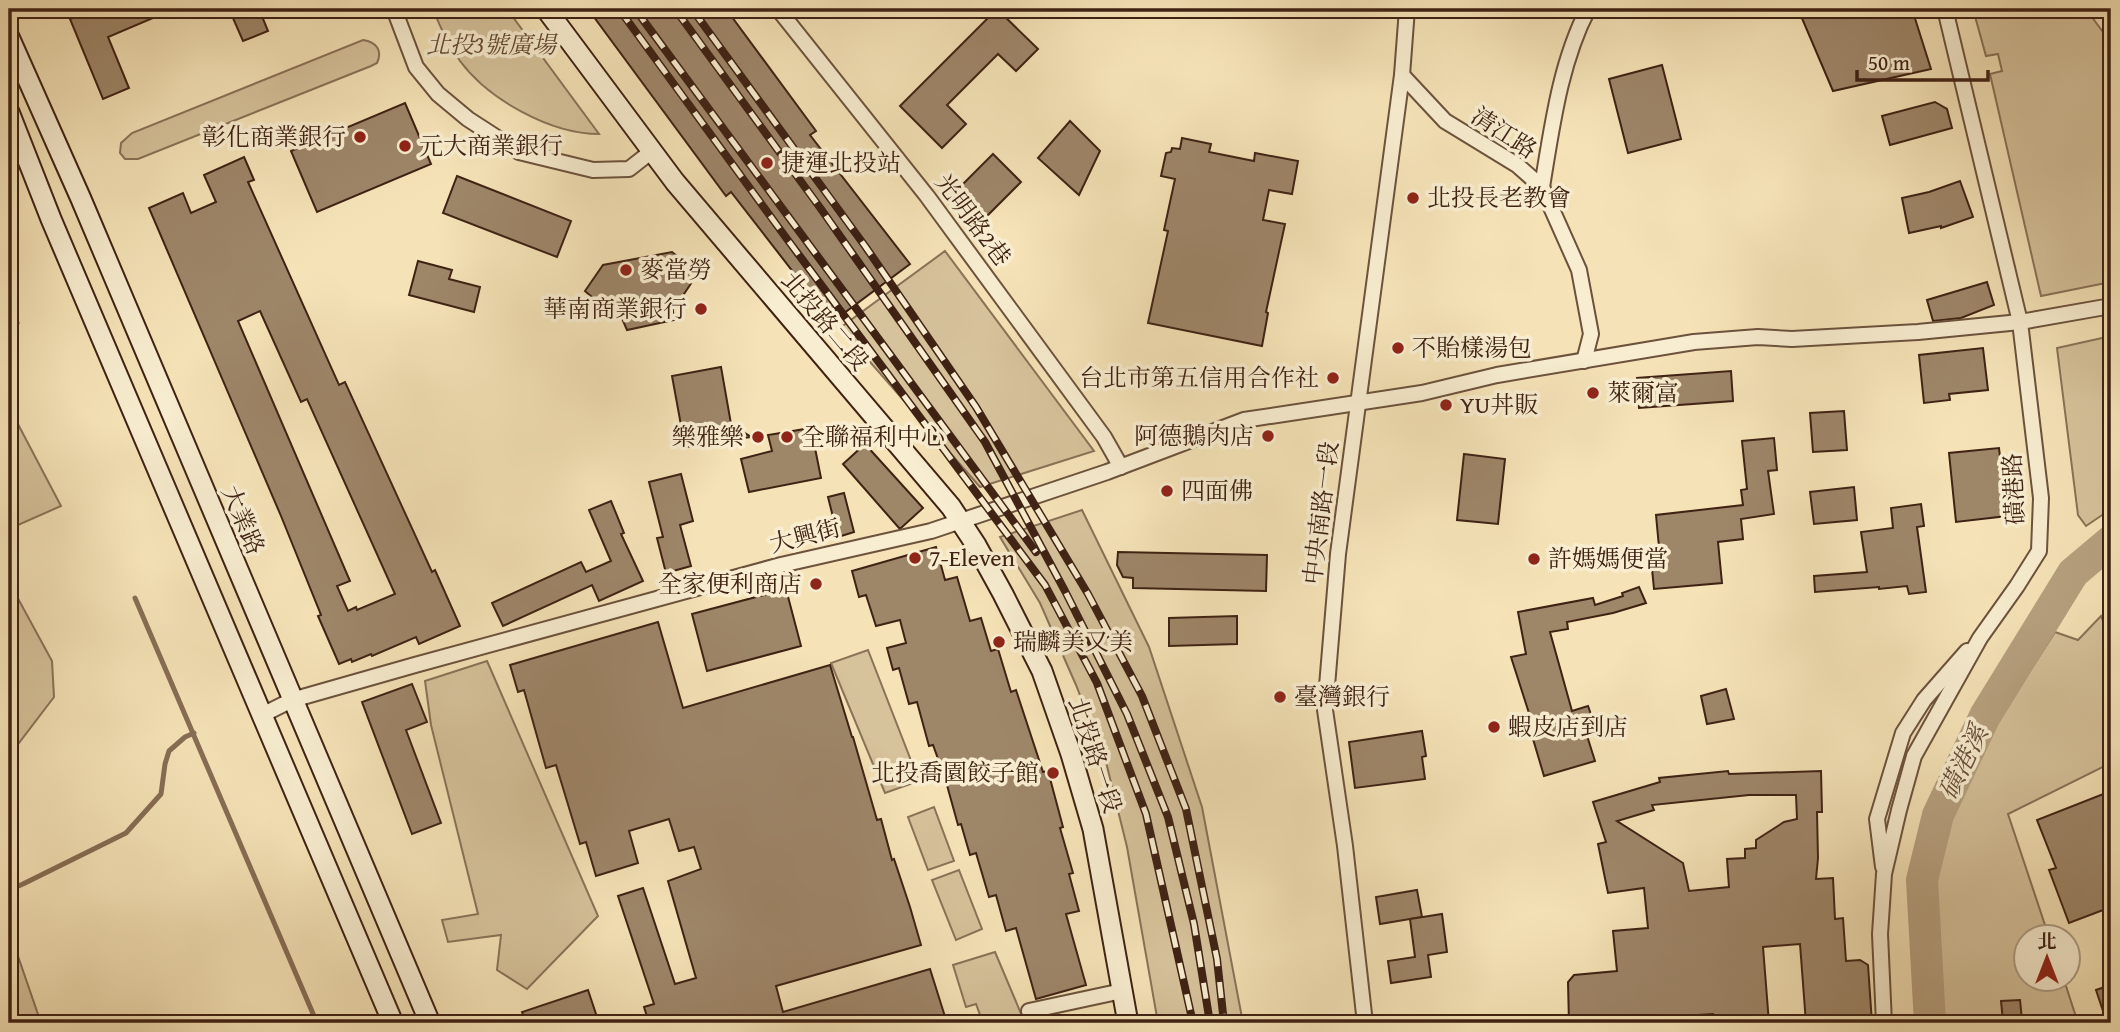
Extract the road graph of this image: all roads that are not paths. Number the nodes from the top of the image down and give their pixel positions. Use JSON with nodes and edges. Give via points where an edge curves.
{"nodes":[{"id":1,"x":394,"y":9,"type":"edge"},
{"id":2,"x":546,"y":9,"type":"edge"},
{"id":3,"x":778,"y":9,"type":"edge"},
{"id":4,"x":1407,"y":9,"type":"edge"},
{"id":5,"x":1588,"y":9,"type":"edge"},
{"id":6,"x":1945,"y":9,"type":"edge"},
{"id":7,"x":9,"y":37,"type":"edge"},
{"id":8,"x":1402,"y":75,"type":"junction"},
{"id":9,"x":9,"y":112,"type":"edge"},
{"id":10,"x":652,"y":151,"type":"junction"},
{"id":11,"x":1542,"y":187,"type":"junction"},
{"id":12,"x":2111,"y":306,"type":"edge"},
{"id":13,"x":2020,"y":322,"type":"junction"},
{"id":14,"x":1584,"y":360,"type":"junction"},
{"id":15,"x":1357,"y":402,"type":"junction"},
{"id":16,"x":1121,"y":467,"type":"junction"},
{"id":17,"x":960,"y":521,"type":"junction"},
{"id":18,"x":1980,"y":638,"type":"junction"},
{"id":19,"x":292,"y":701,"type":"junction"},
{"id":20,"x":262,"y":715,"type":"junction"},
{"id":21,"x":1884,"y":874,"type":"junction"},
{"id":22,"x":1122,"y":991,"type":"junction"},
{"id":23,"x":1030,"y":1011,"type":"dead end"},
{"id":24,"x":393,"y":1023,"type":"edge"},
{"id":25,"x":430,"y":1023,"type":"edge"},
{"id":26,"x":1128,"y":1023,"type":"edge"},
{"id":27,"x":1365,"y":1023,"type":"edge"},
{"id":28,"x":1884,"y":1023,"type":"edge"}],
"edges":[{"from":1,"to":10,"type":"street","via":[[416,67],[438,94],[519,152],[593,170],[629,169]]},
{"from":2,"to":10,"type":"main road","name":"北投路二段"},
{"from":3,"to":16,"type":"street","name":"光明路2巷","via":[[937,208],[1114,451]]},
{"from":4,"to":8,"type":"street","name":"中央南路一段"},
{"from":5,"to":11,"type":"street","via":[[1563,75]]},
{"from":6,"to":13,"type":"street","name":"磺港路"},
{"from":7,"to":19,"type":"main road","name":"大業路"},
{"from":8,"to":11,"type":"street","name":"清江路","via":[[1445,121],[1517,165]]},
{"from":8,"to":15,"type":"street","name":"中央南路一段"},
{"from":9,"to":20,"type":"main road"},
{"from":10,"to":17,"type":"main road","name":"北投路二段"},
{"from":11,"to":14,"type":"street","name":"清江路","via":[[1579,270],[1591,334]]},
{"from":12,"to":13,"type":"street"},
{"from":13,"to":14,"type":"street","name":"大興街","via":[[1917,332],[1694,342]]},
{"from":13,"to":18,"type":"street","name":"磺港路","via":[[2041,498],[2039,551]]},
{"from":14,"to":15,"type":"street","name":"大興街"},
{"from":15,"to":16,"type":"street","name":"大興街","via":[[1244,420]]},
{"from":15,"to":27,"type":"street","name":"中央南路一段","via":[[1325,710]]},
{"from":16,"to":17,"type":"street","name":"大興街"},
{"from":17,"to":19,"type":"street","name":"大興街","via":[[781,565]]},
{"from":17,"to":22,"type":"main road","name":"北投路一段","via":[[1042,671],[1071,754],[1093,829]]},
{"from":18,"to":21,"type":"street","name":"磺港路","via":[[1914,756]]},
{"from":18,"to":21,"type":"street","name":"磺港路","via":[[1924,700],[1903,733],[1877,819]]},
{"from":19,"to":20,"type":"street","name":"大興街"},
{"from":19,"to":25,"type":"main road","name":"大業路"},
{"from":20,"to":24,"type":"main road"},
{"from":21,"to":28,"type":"street","name":"磺港路","via":[[1880,934]]},
{"from":22,"to":23,"type":"street"},
{"from":22,"to":26,"type":"main road","name":"北投路一段"}]}
